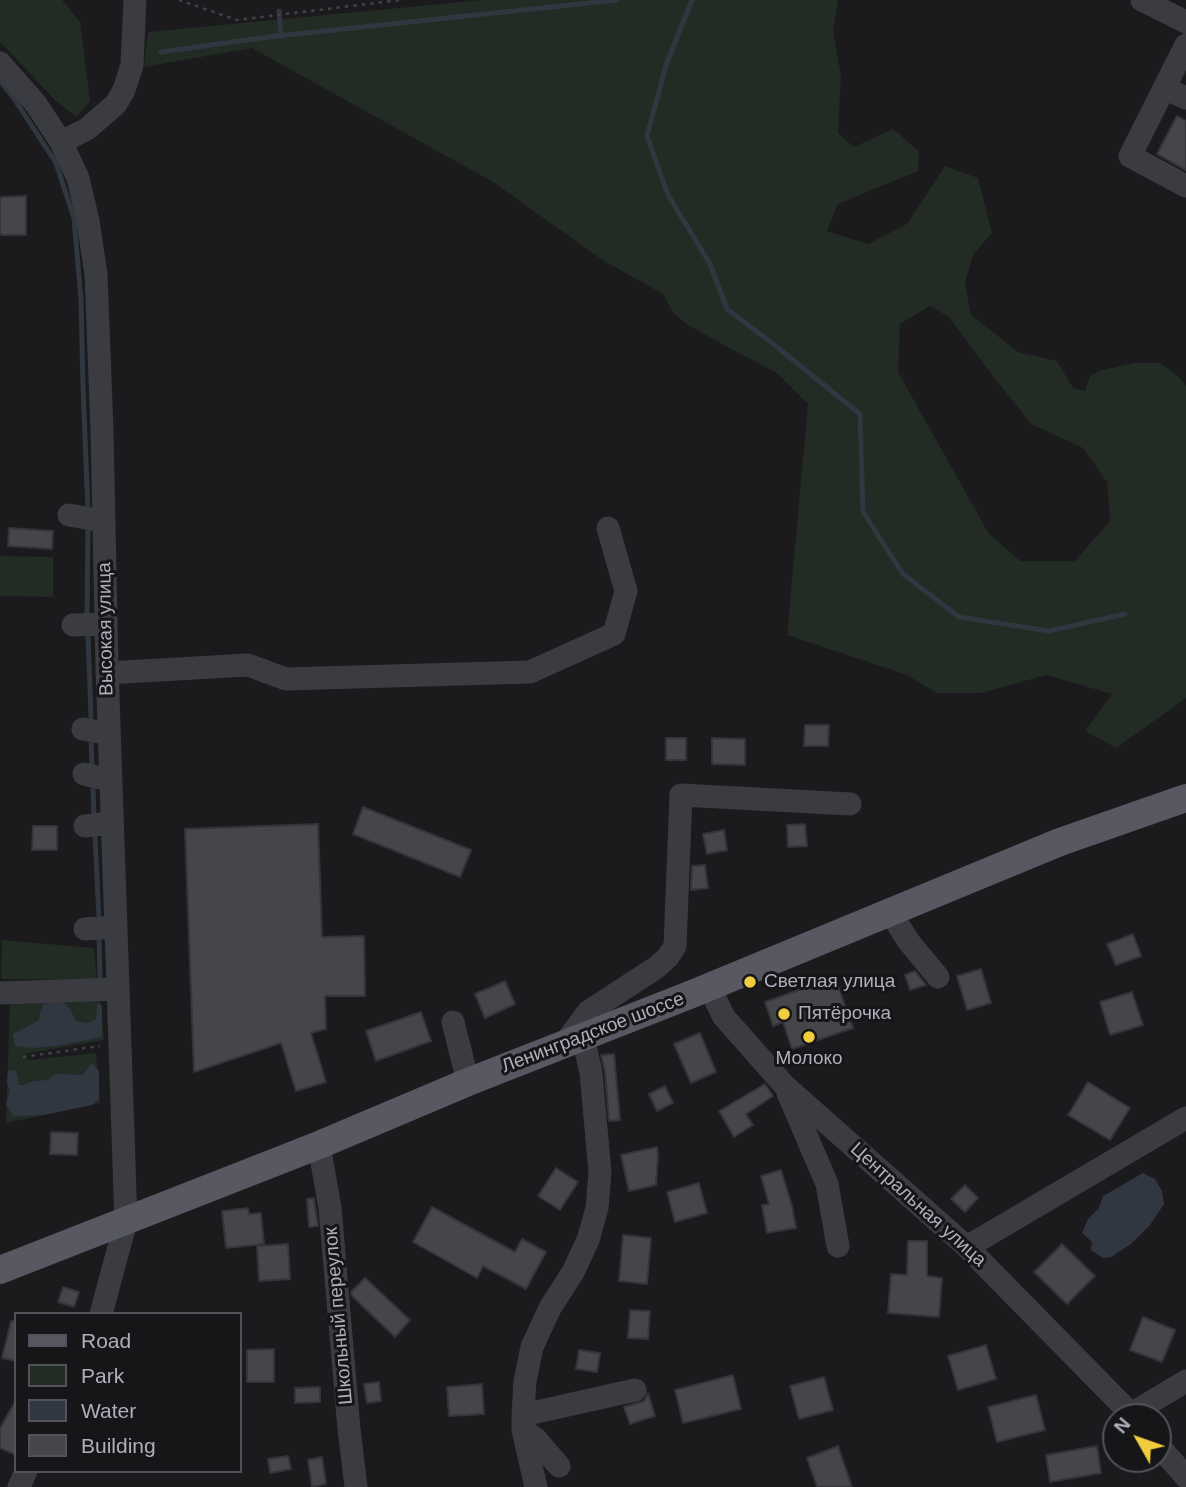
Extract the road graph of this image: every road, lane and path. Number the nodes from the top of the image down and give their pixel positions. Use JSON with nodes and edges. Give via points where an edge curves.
{"nodes":[{"id":1,"x":135,"y":0,"type":"edge"},
{"id":2,"x":179,"y":0,"type":"edge"},
{"id":3,"x":400,"y":0,"type":"edge"},
{"id":4,"x":1142,"y":0,"type":"edge"},
{"id":5,"x":1186,"y":22,"type":"edge"},
{"id":6,"x":1186,"y":45,"type":"edge"},
{"id":7,"x":0,"y":63,"type":"edge"},
{"id":8,"x":1165,"y":88,"type":"junction"},
{"id":9,"x":1186,"y":98,"type":"edge"},
{"id":10,"x":61,"y":142,"type":"junction"},
{"id":11,"x":1186,"y":186,"type":"edge"},
{"id":12,"x":608,"y":528,"type":"dead end"},
{"id":13,"x":106,"y":624,"type":"junction"},
{"id":14,"x":73,"y":625,"type":"dead end"},
{"id":15,"x":107,"y":673,"type":"junction"},
{"id":16,"x":83,"y":729,"type":"dead end"},
{"id":17,"x":109,"y":734,"type":"junction"},
{"id":18,"x":84,"y":774,"type":"dead end"},
{"id":19,"x":110,"y":780,"type":"junction"},
{"id":20,"x":1186,"y":798,"type":"edge"},
{"id":21,"x":850,"y":804,"type":"dead end"},
{"id":22,"x":112,"y":823,"type":"junction"},
{"id":23,"x":85,"y":826,"type":"dead end"},
{"id":24,"x":890,"y":912,"type":"junction"},
{"id":25,"x":116,"y":927,"type":"junction"},
{"id":26,"x":85,"y":929,"type":"dead end"},
{"id":27,"x":938,"y":976,"type":"dead end"},
{"id":28,"x":709,"y":987,"type":"junction"},
{"id":29,"x":117,"y":989,"type":"junction"},
{"id":30,"x":0,"y":993,"type":"edge"},
{"id":31,"x":453,"y":1022,"type":"dead end"},
{"id":32,"x":574,"y":1040,"type":"junction"},
{"id":33,"x":119,"y":1043,"type":"junction"},
{"id":34,"x":23,"y":1057,"type":"dead end"},
{"id":35,"x":468,"y":1082,"type":"junction"},
{"id":36,"x":785,"y":1086,"type":"junction"},
{"id":37,"x":1186,"y":1118,"type":"edge"},
{"id":38,"x":320,"y":1144,"type":"junction"},
{"id":39,"x":126,"y":1221,"type":"junction"},
{"id":40,"x":838,"y":1246,"type":"dead end"},
{"id":41,"x":967,"y":1247,"type":"junction"},
{"id":42,"x":0,"y":1270,"type":"edge"},
{"id":43,"x":102,"y":1312,"type":"edge"},
{"id":44,"x":1186,"y":1381,"type":"edge"},
{"id":45,"x":635,"y":1390,"type":"dead end"},
{"id":46,"x":1121,"y":1403,"type":"edge"},
{"id":47,"x":1152,"y":1403,"type":"edge"},
{"id":48,"x":525,"y":1431,"type":"junction"},
{"id":49,"x":1172,"y":1461,"type":"edge"},
{"id":50,"x":559,"y":1466,"type":"dead end"},
{"id":51,"x":1186,"y":1477,"type":"edge"},
{"id":52,"x":356,"y":1487,"type":"edge"},
{"id":53,"x":522,"y":1487,"type":"edge"},
{"id":54,"x":537,"y":1487,"type":"edge"}],
"edges":[{"from":1,"to":10,"type":"street","via":[[132,65],[124,90],[116,104],[87,129]]},
{"from":2,"to":3,"type":"path","via":[[237,20]]},
{"from":4,"to":5,"type":"street"},
{"from":6,"to":8,"type":"street"},
{"from":7,"to":10,"type":"street","name":"Высокая улица"},
{"from":8,"to":9,"type":"street"},
{"from":8,"to":11,"type":"street","via":[[1130,156]]},
{"from":10,"to":13,"type":"street","name":"Высокая улица","via":[[78,178],[96,274],[87,518]]},
{"from":12,"to":15,"type":"street","via":[[626,591],[614,634],[530,672],[286,680],[248,665]]},
{"from":13,"to":14,"type":"street"},
{"from":13,"to":15,"type":"street","name":"Высокая улица"},
{"from":15,"to":17,"type":"street","name":"Высокая улица"},
{"from":16,"to":17,"type":"street"},
{"from":17,"to":19,"type":"street","name":"Высокая улица"},
{"from":18,"to":19,"type":"street"},
{"from":19,"to":22,"type":"street","name":"Высокая улица"},
{"from":20,"to":24,"type":"main road","name":"Ленинградское шоссе","via":[[1060,842]]},
{"from":21,"to":32,"type":"street","via":[[681,794],[675,946],[657,967],[588,1012]]},
{"from":22,"to":23,"type":"street"},
{"from":22,"to":25,"type":"street","name":"Высокая улица"},
{"from":24,"to":27,"type":"street"},
{"from":24,"to":28,"type":"main road","name":"Ленинградское шоссе"},
{"from":25,"to":26,"type":"street"},
{"from":25,"to":29,"type":"street","name":"Высокая улица"},
{"from":28,"to":32,"type":"main road","name":"Ленинградское шоссе"},
{"from":28,"to":36,"type":"street","name":"Центральная улица","via":[[724,1017]]},
{"from":29,"to":30,"type":"street"},
{"from":29,"to":33,"type":"street","name":"Высокая улица"},
{"from":31,"to":35,"type":"street"},
{"from":32,"to":35,"type":"main road","name":"Ленинградское шоссе"},
{"from":32,"to":48,"type":"street","via":[[591,1073],[600,1172],[597,1208],[588,1240],[532,1347],[525,1381]]},
{"from":33,"to":34,"type":"path"},
{"from":33,"to":39,"type":"street","name":"Высокая улица"},
{"from":35,"to":38,"type":"main road","name":"Ленинградское шоссе"},
{"from":36,"to":40,"type":"street","via":[[827,1184]]},
{"from":36,"to":41,"type":"street","name":"Центральная улица"},
{"from":37,"to":41,"type":"street"},
{"from":38,"to":39,"type":"main road","name":"Ленинградское шоссе"},
{"from":38,"to":52,"type":"street","name":"Школьный переулок"},
{"from":39,"to":42,"type":"main road","name":"Ленинградское шоссе"},
{"from":39,"to":43,"type":"street","name":"Высокая улица"},
{"from":41,"to":46,"type":"street","name":"Центральная улица"},
{"from":44,"to":47,"type":"street"},
{"from":45,"to":48,"type":"street"},
{"from":48,"to":50,"type":"street"},
{"from":48,"to":53,"type":"street"},
{"from":48,"to":54,"type":"street"},
{"from":49,"to":51,"type":"street"}]}
